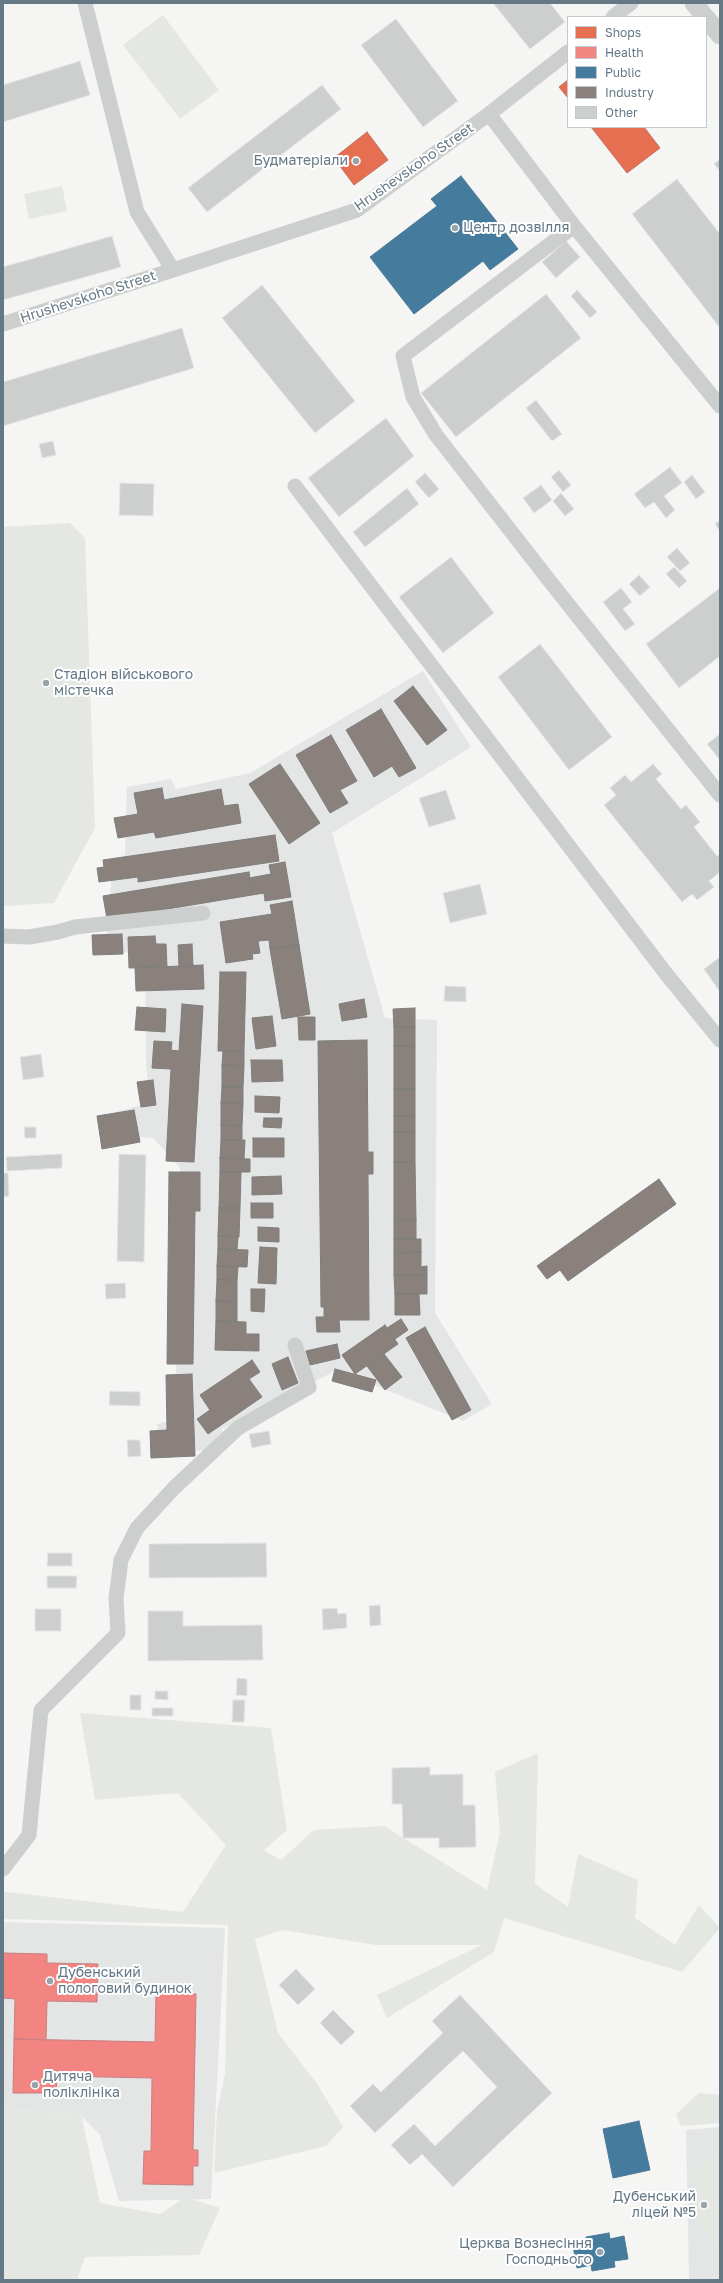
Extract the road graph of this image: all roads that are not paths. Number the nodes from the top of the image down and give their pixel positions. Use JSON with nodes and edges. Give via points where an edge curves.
{"nodes":[{"id":1,"x":85,"y":3,"type":"edge"},
{"id":2,"x":631,"y":3,"type":"edge"},
{"id":3,"x":694,"y":3,"type":"edge"},
{"id":4,"x":614,"y":16,"type":"edge"},
{"id":5,"x":705,"y":16,"type":"edge"},
{"id":6,"x":707,"y":18,"type":"edge"},
{"id":7,"x":720,"y":35,"type":"edge"},
{"id":8,"x":567,"y":53,"type":"edge"},
{"id":9,"x":489,"y":114,"type":"junction"},
{"id":10,"x":574,"y":226,"type":"junction"},
{"id":11,"x":173,"y":270,"type":"junction"},
{"id":12,"x":3,"y":324,"type":"edge"},
{"id":13,"x":720,"y":406,"type":"edge"},
{"id":14,"x":295,"y":486,"type":"dead end"},
{"id":15,"x":720,"y":795,"type":"edge"},
{"id":16,"x":203,"y":913,"type":"dead end"},
{"id":17,"x":3,"y":936,"type":"edge"},
{"id":18,"x":720,"y":1040,"type":"edge"},
{"id":19,"x":295,"y":1345,"type":"dead end"},
{"id":20,"x":3,"y":1869,"type":"edge"}],
"edges":[{"from":1,"to":11,"type":"street","name":"Hrushevskoho Street","via":[[137,212]]},
{"from":2,"to":4,"type":"street"},
{"from":3,"to":5,"type":"street"},
{"from":6,"to":7,"type":"street"},
{"from":8,"to":9,"type":"street","name":"Hrushevskoho Street"},
{"from":9,"to":10,"type":"street"},
{"from":9,"to":11,"type":"street","name":"Hrushevskoho Street","via":[[357,210]]},
{"from":10,"to":13,"type":"street"},
{"from":10,"to":15,"type":"street","via":[[403,356],[413,397],[455,460]]},
{"from":11,"to":12,"type":"street","name":"Hrushevskoho Street"},
{"from":14,"to":18,"type":"street","via":[[667,975]]},
{"from":16,"to":17,"type":"street","via":[[75,927],[29,937]]},
{"from":19,"to":20,"type":"street","via":[[309,1387],[238,1428],[174,1488],[137,1528],[121,1560],[116,1598],[118,1633],[41,1710],[29,1835]]}]}
